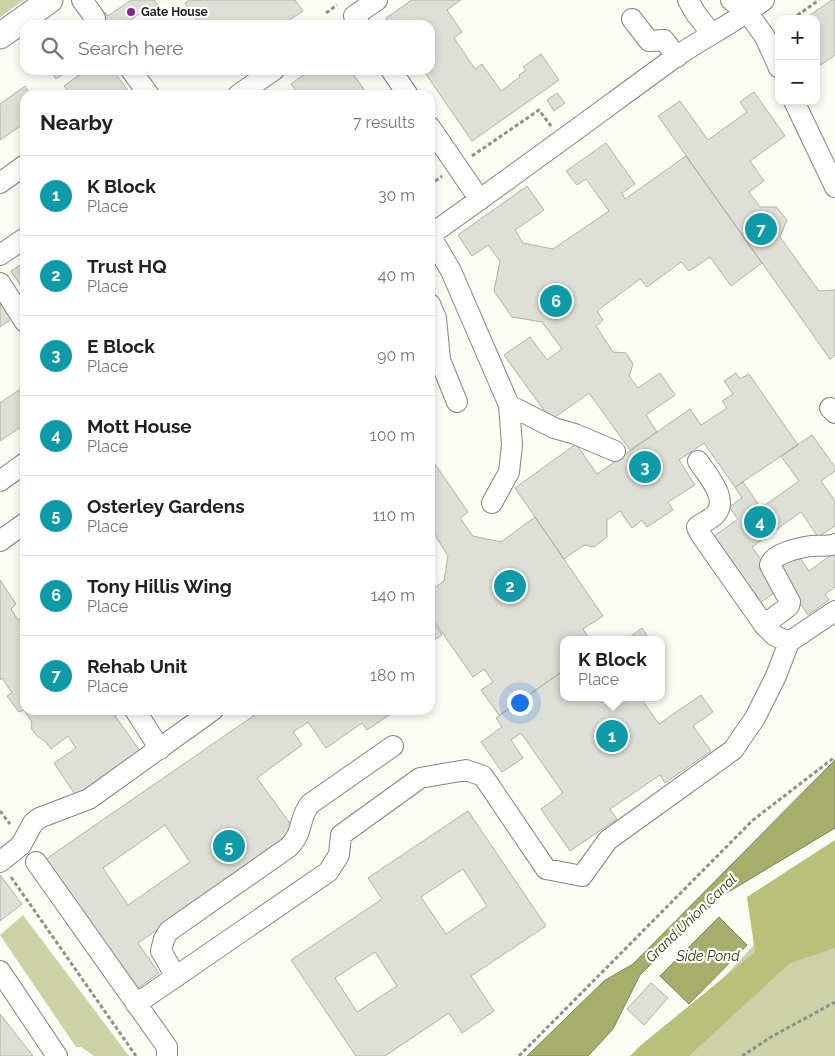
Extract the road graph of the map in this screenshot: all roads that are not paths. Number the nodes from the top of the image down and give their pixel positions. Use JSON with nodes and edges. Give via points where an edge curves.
{"nodes":[{"id":1,"x":50,"y":0,"type":"edge"},
{"id":2,"x":82,"y":0,"type":"edge"},
{"id":3,"x":376,"y":0,"type":"edge"},
{"id":4,"x":688,"y":0,"type":"edge"},
{"id":5,"x":731,"y":0,"type":"edge"},
{"id":6,"x":764,"y":0,"type":"edge"},
{"id":7,"x":748,"y":13,"type":"junction"},
{"id":8,"x":344,"y":16,"type":"edge"},
{"id":9,"x":95,"y":18,"type":"dead end"},
{"id":10,"x":632,"y":19,"type":"dead end"},
{"id":11,"x":22,"y":20,"type":"edge"},
{"id":12,"x":20,"y":22,"type":"edge"},
{"id":13,"x":712,"y":34,"type":"junction"},
{"id":14,"x":0,"y":36,"type":"edge"},
{"id":15,"x":677,"y":56,"type":"junction"},
{"id":16,"x":776,"y":60,"type":"edge"},
{"id":17,"x":134,"y":75,"type":"edge"},
{"id":18,"x":394,"y":75,"type":"edge"},
{"id":19,"x":274,"y":77,"type":"edge"},
{"id":20,"x":145,"y":90,"type":"edge"},
{"id":21,"x":248,"y":90,"type":"edge"},
{"id":22,"x":405,"y":90,"type":"edge"},
{"id":23,"x":796,"y":105,"type":"edge"},
{"id":24,"x":435,"y":134,"type":"edge"},
{"id":25,"x":20,"y":168,"type":"edge"},
{"id":26,"x":0,"y":182,"type":"edge"},
{"id":27,"x":835,"y":186,"type":"edge"},
{"id":28,"x":480,"y":200,"type":"junction"},
{"id":29,"x":435,"y":232,"type":"edge"},
{"id":30,"x":20,"y":241,"type":"edge"},
{"id":31,"x":435,"y":244,"type":"edge"},
{"id":32,"x":0,"y":255,"type":"edge"},
{"id":33,"x":0,"y":283,"type":"edge"},
{"id":34,"x":20,"y":314,"type":"edge"},
{"id":35,"x":435,"y":316,"type":"edge"},
{"id":36,"x":435,"y":330,"type":"edge"},
{"id":37,"x":435,"y":344,"type":"edge"},
{"id":38,"x":457,"y":402,"type":"dead end"},
{"id":39,"x":509,"y":405,"type":"junction"},
{"id":40,"x":615,"y":451,"type":"dead end"},
{"id":41,"x":698,"y":461,"type":"dead end"},
{"id":42,"x":20,"y":467,"type":"edge"},
{"id":43,"x":0,"y":481,"type":"edge"},
{"id":44,"x":492,"y":503,"type":"dead end"},
{"id":45,"x":20,"y":527,"type":"edge"},
{"id":46,"x":0,"y":541,"type":"edge"},
{"id":47,"x":835,"y":544,"type":"edge"},
{"id":48,"x":835,"y":611,"type":"edge"},
{"id":49,"x":764,"y":625,"type":"junction"},
{"id":50,"x":789,"y":642,"type":"junction"},
{"id":51,"x":138,"y":715,"type":"edge"},
{"id":52,"x":206,"y":715,"type":"edge"},
{"id":53,"x":393,"y":746,"type":"dead end"},
{"id":54,"x":160,"y":748,"type":"junction"},
{"id":55,"x":0,"y":862,"type":"edge"},
{"id":56,"x":36,"y":862,"type":"dead end"},
{"id":57,"x":0,"y":971,"type":"edge"},
{"id":58,"x":176,"y":977,"type":"junction"},
{"id":59,"x":136,"y":1004,"type":"junction"},
{"id":60,"x":57,"y":1056,"type":"edge"},
{"id":61,"x":168,"y":1056,"type":"edge"}],
"edges":[{"from":1,"to":11,"type":"main road"},
{"from":2,"to":9,"type":"street"},
{"from":3,"to":8,"type":"street"},
{"from":4,"to":13,"type":"street"},
{"from":5,"to":7,"type":"street"},
{"from":6,"to":7,"type":"street"},
{"from":7,"to":13,"type":"street"},
{"from":7,"to":16,"type":"street","via":[[765,36]]},
{"from":10,"to":15,"type":"street","via":[[649,41],[664,40]]},
{"from":12,"to":14,"type":"main road"},
{"from":13,"to":15,"type":"street"},
{"from":15,"to":28,"type":"street"},
{"from":17,"to":20,"type":"street"},
{"from":18,"to":22,"type":"street"},
{"from":19,"to":21,"type":"street"},
{"from":23,"to":27,"type":"street"},
{"from":24,"to":28,"type":"street"},
{"from":25,"to":26,"type":"street"},
{"from":28,"to":29,"type":"street"},
{"from":30,"to":32,"type":"street"},
{"from":31,"to":39,"type":"street","via":[[451,271]]},
{"from":33,"to":34,"type":"street"},
{"from":35,"to":36,"type":"street"},
{"from":37,"to":38,"type":"street"},
{"from":39,"to":40,"type":"street","via":[[554,428]]},
{"from":39,"to":44,"type":"street","via":[[512,445],[508,472]]},
{"from":41,"to":49,"type":"street","via":[[717,489],[720,506],[715,515],[697,527]]},
{"from":42,"to":43,"type":"street"},
{"from":45,"to":46,"type":"street"},
{"from":47,"to":49,"type":"street","via":[[811,546],[777,555],[772,560],[770,565],[790,602]]},
{"from":48,"to":50,"type":"street"},
{"from":49,"to":50,"type":"street","via":[[775,636]]},
{"from":50,"to":58,"type":"street","via":[[755,718],[733,750],[608,840],[582,876],[546,869],[483,776],[466,770],[420,778],[341,835],[339,855],[328,872]]},
{"from":51,"to":54,"type":"street"},
{"from":52,"to":54,"type":"street"},
{"from":53,"to":58,"type":"street","via":[[310,804],[304,812],[300,832],[289,847],[169,931],[161,951]]},
{"from":54,"to":55,"type":"street","via":[[88,800],[39,818],[21,845]]},
{"from":56,"to":59,"type":"street"},
{"from":57,"to":60,"type":"street"},
{"from":58,"to":59,"type":"street"},
{"from":59,"to":61,"type":"street","via":[[167,1047]]}]}
